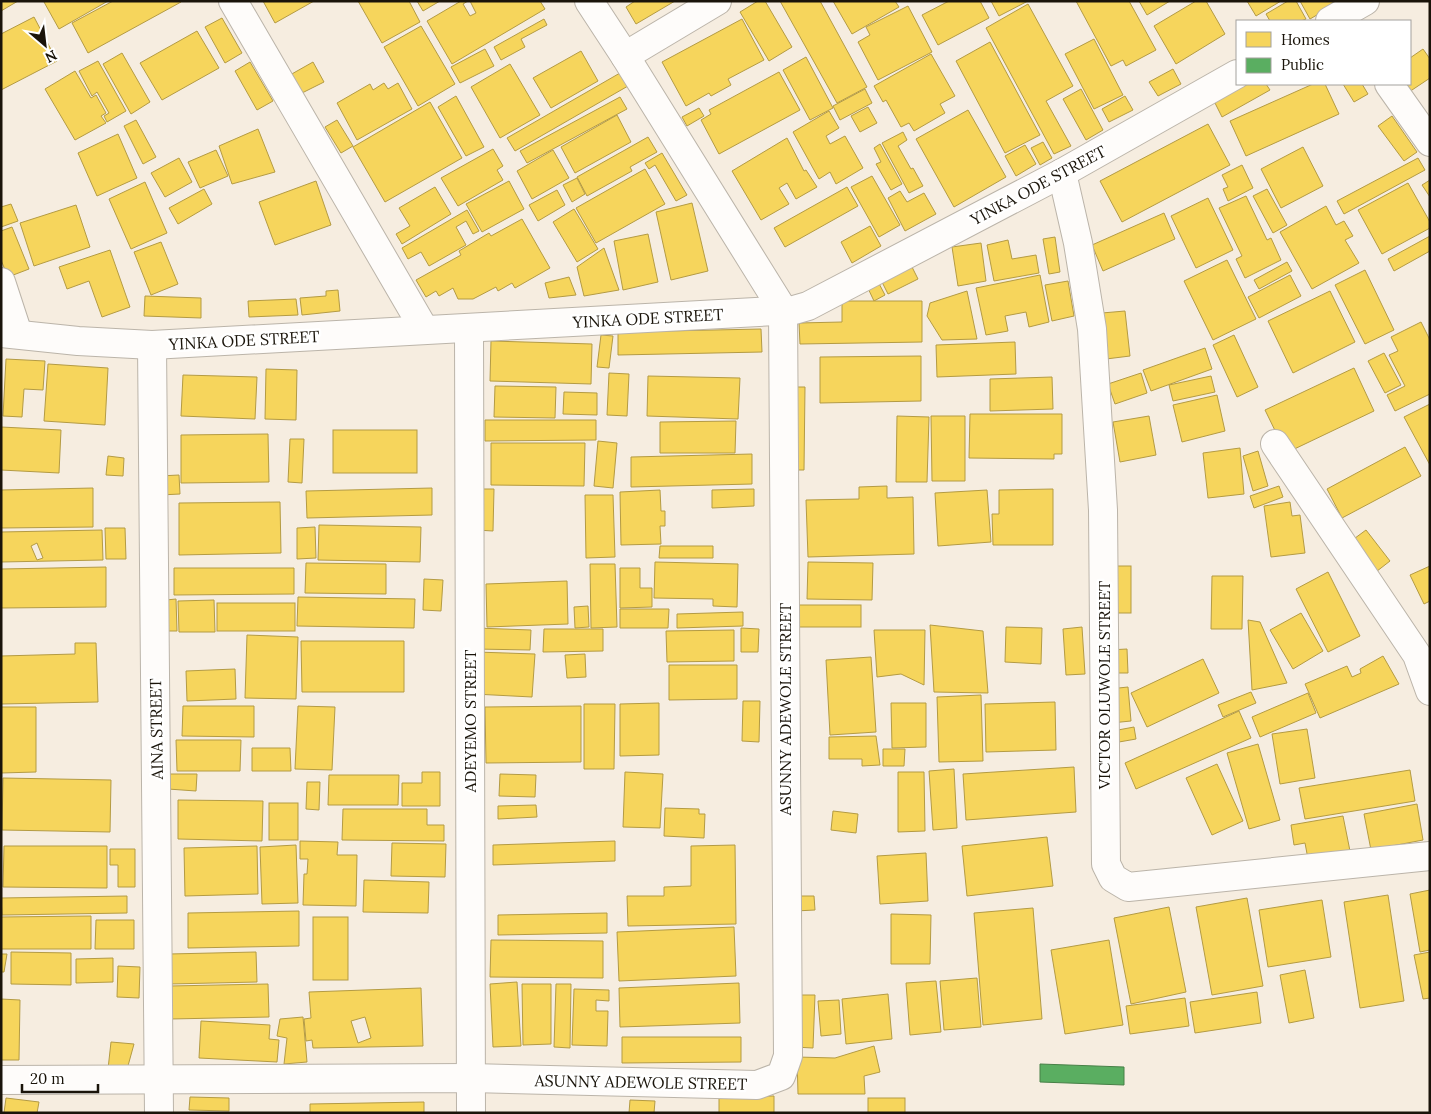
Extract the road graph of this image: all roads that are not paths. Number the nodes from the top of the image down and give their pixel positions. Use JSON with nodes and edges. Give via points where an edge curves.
{"nodes":[{"id":1,"x":234,"y":1,"type":"edge"},
{"id":2,"x":589,"y":1,"type":"edge"},
{"id":3,"x":717,"y":1,"type":"edge"},
{"id":4,"x":1365,"y":1,"type":"edge"},
{"id":5,"x":1339,"y":19,"type":"edge"},
{"id":6,"x":625,"y":56,"type":"junction"},
{"id":7,"x":1236,"y":75,"type":"edge"},
{"id":8,"x":1390,"y":85,"type":"edge"},
{"id":9,"x":1430,"y":142,"type":"edge"},
{"id":10,"x":1062,"y":173,"type":"junction"},
{"id":11,"x":1,"y":282,"type":"edge"},
{"id":12,"x":783,"y":310,"type":"junction"},
{"id":13,"x":424,"y":329,"type":"junction"},
{"id":14,"x":469,"y":329,"type":"junction"},
{"id":15,"x":10,"y":333,"type":"edge"},
{"id":16,"x":152,"y":345,"type":"junction"},
{"id":17,"x":1275,"y":444,"type":"dead end"},
{"id":18,"x":1430,"y":691,"type":"edge"},
{"id":19,"x":1430,"y":856,"type":"edge"},
{"id":20,"x":159,"y":1078,"type":"junction"},
{"id":21,"x":471,"y":1078,"type":"junction"},
{"id":22,"x":1,"y":1080,"type":"edge"},
{"id":23,"x":159,"y":1113,"type":"edge"},
{"id":24,"x":471,"y":1113,"type":"edge"}],
"edges":[{"from":1,"to":13,"type":"street"},
{"from":2,"to":6,"type":"street"},
{"from":3,"to":6,"type":"street"},
{"from":4,"to":5,"type":"street"},
{"from":6,"to":12,"type":"street"},
{"from":7,"to":10,"type":"street","name":"YINKA ODE STREET"},
{"from":8,"to":9,"type":"street"},
{"from":10,"to":12,"type":"street","name":"YINKA ODE STREET","via":[[808,306]]},
{"from":10,"to":19,"type":"street","name":"VICTOR OLUWOLE STREET","via":[[1092,329],[1102,510],[1106,864],[1113,878],[1128,887]]},
{"from":11,"to":15,"type":"street"},
{"from":12,"to":14,"type":"street","name":"YINKA ODE STREET"},
{"from":12,"to":21,"type":"street","name":"ASUNNY ADEWOLE STREET","via":[[788,1056],[781,1076],[757,1085]]},
{"from":13,"to":14,"type":"street","name":"YINKA ODE STREET"},
{"from":13,"to":16,"type":"street","name":"YINKA ODE STREET"},
{"from":14,"to":21,"type":"street","name":"ADEYEMO STREET"},
{"from":15,"to":16,"type":"street","name":"YINKA ODE STREET"},
{"from":16,"to":20,"type":"street","name":"AINA STREET"},
{"from":17,"to":18,"type":"street","via":[[1417,655]]},
{"from":20,"to":21,"type":"street","name":"ASUNNY ADEWOLE STREET"},
{"from":20,"to":22,"type":"street","name":"ASUNNY ADEWOLE STREET"},
{"from":20,"to":23,"type":"street","name":"AINA STREET"},
{"from":21,"to":24,"type":"street","name":"ADEYEMO STREET"}]}
